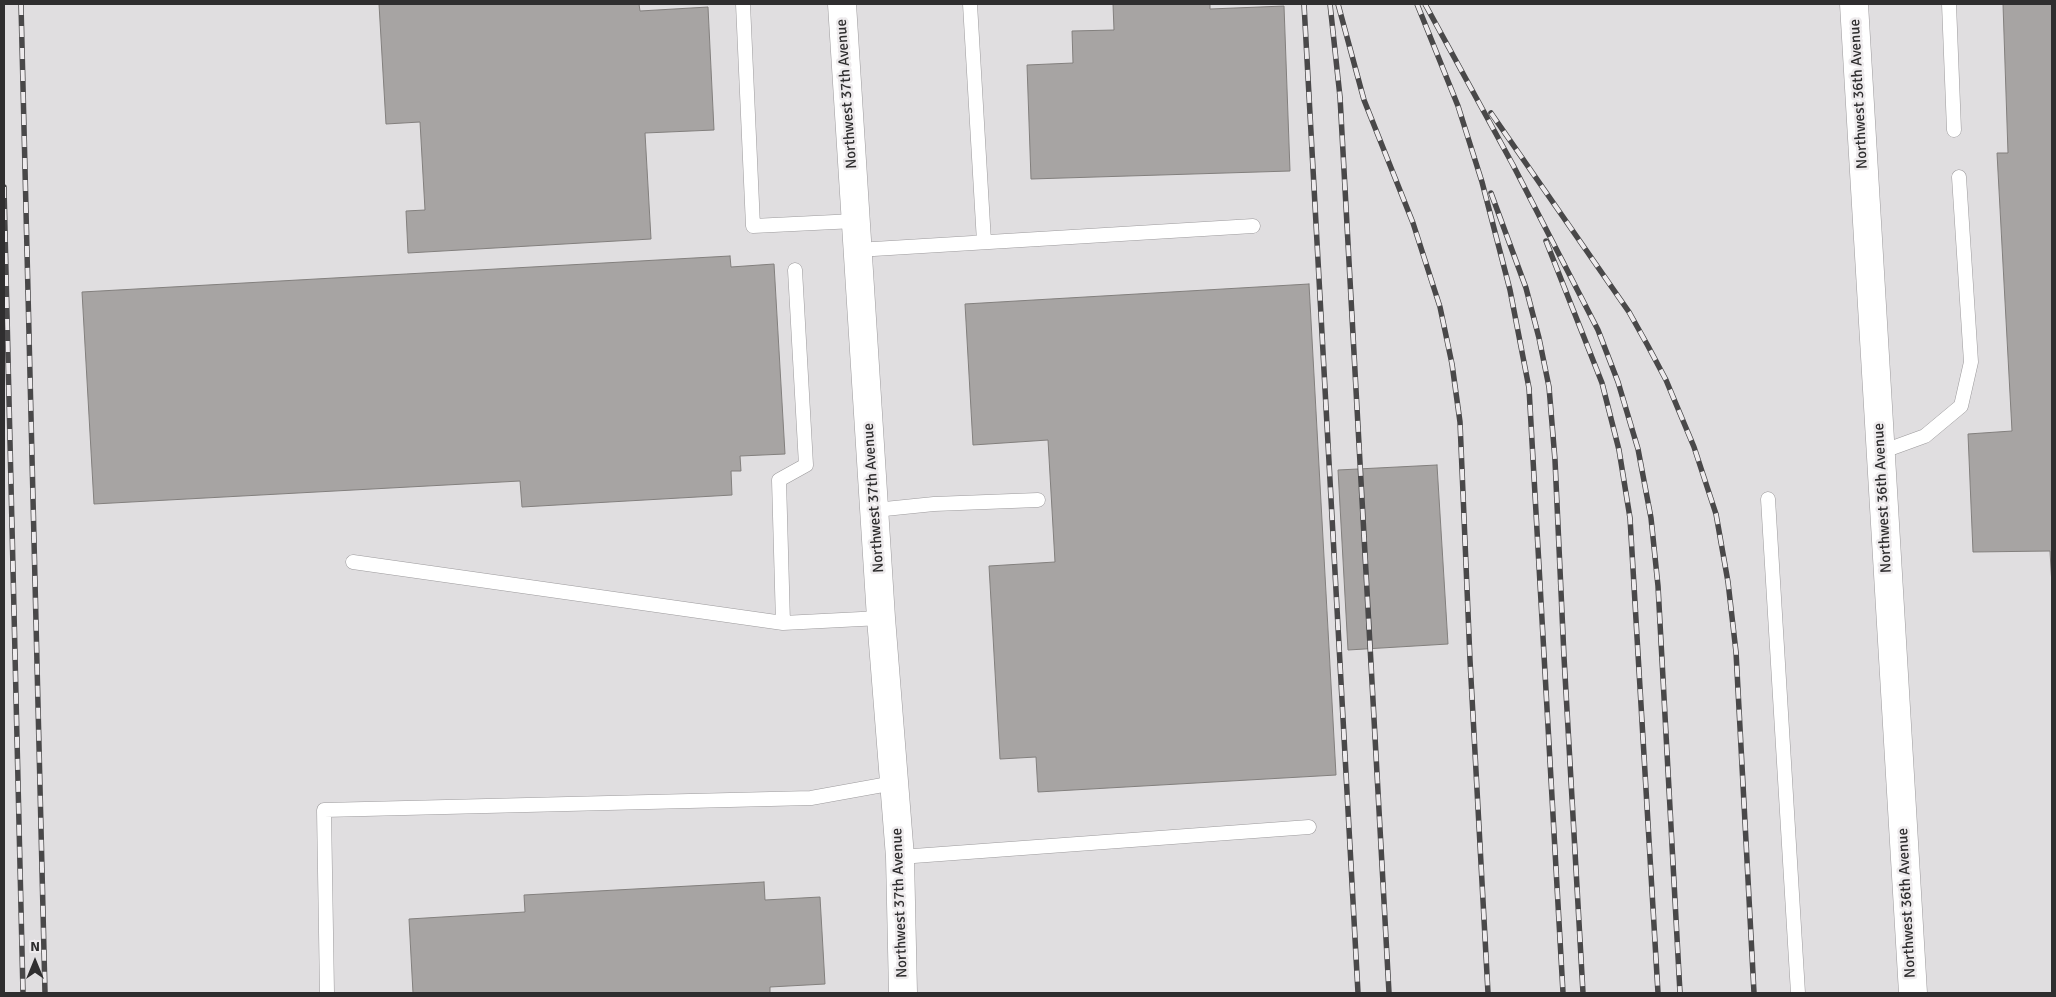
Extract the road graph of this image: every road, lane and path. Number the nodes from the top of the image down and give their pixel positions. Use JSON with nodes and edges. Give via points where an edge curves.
{"nodes":[{"id":1,"x":743,"y":4,"type":"edge"},
{"id":2,"x":842,"y":4,"type":"edge"},
{"id":3,"x":970,"y":4,"type":"edge"},
{"id":4,"x":1854,"y":4,"type":"edge"},
{"id":5,"x":1949,"y":4,"type":"edge"},
{"id":6,"x":1954,"y":130,"type":"dead end"},
{"id":7,"x":1959,"y":177,"type":"dead end"},
{"id":8,"x":855,"y":222,"type":"junction"},
{"id":9,"x":1252,"y":226,"type":"dead end"},
{"id":10,"x":984,"y":242,"type":"junction"},
{"id":11,"x":857,"y":250,"type":"junction"},
{"id":12,"x":795,"y":270,"type":"dead end"},
{"id":13,"x":1881,"y":452,"type":"junction"},
{"id":14,"x":1768,"y":499,"type":"dead end"},
{"id":15,"x":1038,"y":500,"type":"dead end"},
{"id":16,"x":875,"y":510,"type":"junction"},
{"id":17,"x":353,"y":562,"type":"dead end"},
{"id":18,"x":881,"y":618,"type":"junction"},
{"id":19,"x":783,"y":622,"type":"junction"},
{"id":20,"x":894,"y":783,"type":"junction"},
{"id":21,"x":1309,"y":827,"type":"dead end"},
{"id":22,"x":900,"y":857,"type":"junction"},
{"id":23,"x":327,"y":993,"type":"edge"},
{"id":24,"x":903,"y":993,"type":"edge"},
{"id":25,"x":1798,"y":993,"type":"edge"},
{"id":26,"x":1912,"y":993,"type":"edge"}],
"edges":[{"from":1,"to":8,"type":"lane","via":[[753,226]]},
{"from":2,"to":8,"type":"street","name":"Northwest 37th Avenue"},
{"from":3,"to":10,"type":"lane"},
{"from":4,"to":13,"type":"street","name":"Northwest 36th Avenue"},
{"from":5,"to":6,"type":"lane"},
{"from":7,"to":13,"type":"lane","via":[[1971,362],[1961,406],[1925,436]]},
{"from":8,"to":11,"type":"street","name":"Northwest 37th Avenue"},
{"from":9,"to":10,"type":"lane"},
{"from":10,"to":11,"type":"lane"},
{"from":11,"to":16,"type":"street","name":"Northwest 37th Avenue"},
{"from":12,"to":19,"type":"lane","via":[[806,466],[779,480]]},
{"from":13,"to":26,"type":"street","name":"Northwest 36th Avenue"},
{"from":14,"to":25,"type":"lane"},
{"from":15,"to":16,"type":"lane"},
{"from":16,"to":18,"type":"street","name":"Northwest 37th Avenue"},
{"from":17,"to":19,"type":"lane"},
{"from":18,"to":19,"type":"lane"},
{"from":18,"to":20,"type":"street","name":"Northwest 37th Avenue"},
{"from":20,"to":22,"type":"street","name":"Northwest 37th Avenue"},
{"from":20,"to":23,"type":"lane","via":[[811,798],[324,810]]},
{"from":21,"to":22,"type":"lane"},
{"from":22,"to":24,"type":"street","name":"Northwest 37th Avenue"}]}
